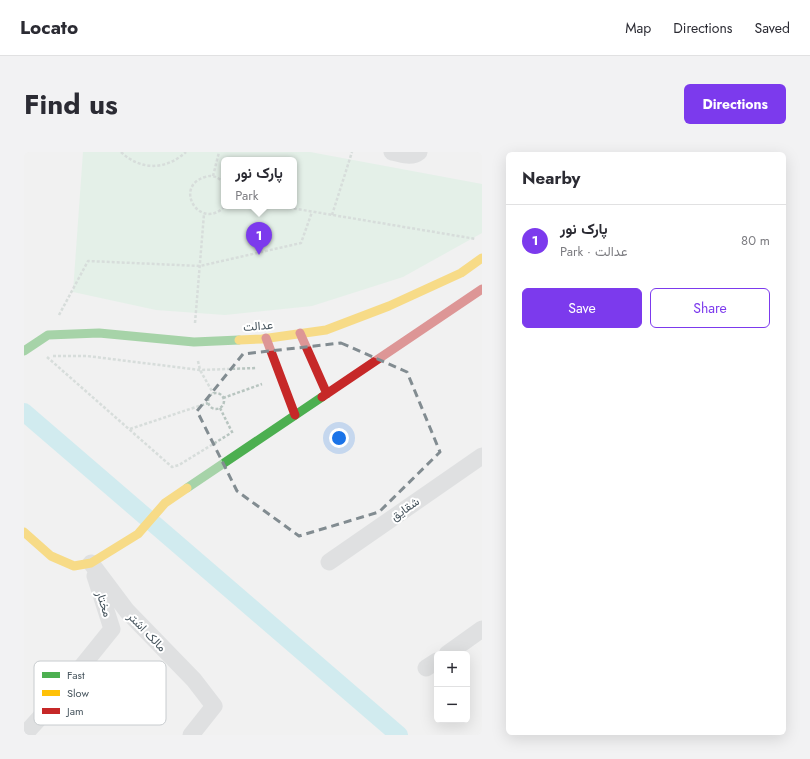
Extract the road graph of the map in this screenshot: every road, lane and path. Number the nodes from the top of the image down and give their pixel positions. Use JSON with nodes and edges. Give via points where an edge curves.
{"nodes":[{"id":1,"x":121,"y":152,"type":"edge"},
{"id":2,"x":186,"y":152,"type":"edge"},
{"id":3,"x":219,"y":152,"type":"edge"},
{"id":4,"x":352,"y":152,"type":"edge"},
{"id":5,"x":392,"y":152,"type":"edge"},
{"id":6,"x":419,"y":152,"type":"edge"},
{"id":7,"x":213,"y":176,"type":"junction"},
{"id":8,"x":221,"y":180,"type":"edge"},
{"id":9,"x":221,"y":209,"type":"edge"},
{"id":10,"x":296,"y":209,"type":"edge"},
{"id":11,"x":312,"y":212,"type":"junction"},
{"id":12,"x":204,"y":214,"type":"junction"},
{"id":13,"x":332,"y":216,"type":"junction"},
{"id":14,"x":482,"y":240,"type":"edge"},
{"id":15,"x":482,"y":258,"type":"edge"},
{"id":16,"x":200,"y":266,"type":"junction"},
{"id":17,"x":482,"y":289,"type":"edge"},
{"id":18,"x":300,"y":333,"type":"junction"},
{"id":19,"x":48,"y":335,"type":"junction"},
{"id":20,"x":266,"y":338,"type":"junction"},
{"id":21,"x":194,"y":342,"type":"junction"},
{"id":22,"x":25,"y":349,"type":"edge"},
{"id":23,"x":259,"y":368,"type":"dead end"},
{"id":24,"x":200,"y":370,"type":"junction"},
{"id":25,"x":266,"y":383,"type":"dead end"},
{"id":26,"x":213,"y":393,"type":"junction"},
{"id":27,"x":327,"y":394,"type":"junction"},
{"id":28,"x":223,"y":398,"type":"junction"},
{"id":29,"x":208,"y":402,"type":"junction"},
{"id":30,"x":220,"y":408,"type":"junction"},
{"id":31,"x":295,"y":415,"type":"junction"},
{"id":32,"x":130,"y":430,"type":"junction"},
{"id":33,"x":232,"y":432,"type":"junction"},
{"id":34,"x":242,"y":451,"type":"junction"},
{"id":35,"x":482,"y":456,"type":"edge"},
{"id":36,"x":24,"y":532,"type":"edge"},
{"id":37,"x":329,"y":562,"type":"dead end"},
{"id":38,"x":91,"y":563,"type":"junction"},
{"id":39,"x":482,"y":630,"type":"edge"},
{"id":40,"x":451,"y":651,"type":"edge"},
{"id":41,"x":86,"y":661,"type":"edge"},
{"id":42,"x":34,"y":724,"type":"edge"},
{"id":43,"x":24,"y":735,"type":"edge"},
{"id":44,"x":191,"y":735,"type":"edge"}],
"edges":[{"from":1,"to":2,"type":"path","via":[[128,159],[144,165],[161,166],[178,160]]},
{"from":3,"to":7,"type":"path"},
{"from":4,"to":13,"type":"path"},
{"from":5,"to":6,"type":"street","via":[[416,155]]},
{"from":7,"to":8,"type":"path"},
{"from":7,"to":12,"type":"path","via":[[198,179],[191,187],[190,198],[195,208]]},
{"from":9,"to":12,"type":"path","via":[[215,213]]},
{"from":10,"to":11,"type":"path"},
{"from":11,"to":13,"type":"path"},
{"from":11,"to":16,"type":"path","via":[[301,243]]},
{"from":12,"to":16,"type":"path"},
{"from":13,"to":14,"type":"path"},
{"from":15,"to":18,"type":"main road","name":"عدالت","via":[[461,273],[389,306],[326,330]]},
{"from":16,"to":19,"type":"path","via":[[88,261]]},
{"from":16,"to":21,"type":"path"},
{"from":17,"to":27,"type":"main road"},
{"from":18,"to":20,"type":"main road","name":"عدالت"},
{"from":18,"to":27,"type":"main road"},
{"from":19,"to":21,"type":"main road","name":"عدالت","via":[[99,333]]},
{"from":19,"to":22,"type":"main road"},
{"from":20,"to":21,"type":"main road","name":"عدالت"},
{"from":20,"to":31,"type":"main road"},
{"from":21,"to":24,"type":"path"},
{"from":23,"to":24,"type":"path"},
{"from":24,"to":26,"type":"path"},
{"from":24,"to":32,"type":"path","via":[[87,356],[45,356]]},
{"from":25,"to":28,"type":"path"},
{"from":26,"to":28,"type":"path","via":[[218,393]]},
{"from":26,"to":29,"type":"path","via":[[208,397]]},
{"from":27,"to":31,"type":"main road"},
{"from":28,"to":30,"type":"path","via":[[224,402]]},
{"from":29,"to":30,"type":"path","via":[[211,407]]},
{"from":29,"to":32,"type":"path"},
{"from":30,"to":33,"type":"path"},
{"from":31,"to":34,"type":"main road"},
{"from":32,"to":33,"type":"path","via":[[172,466],[180,465]]},
{"from":33,"to":34,"type":"path"},
{"from":34,"to":38,"type":"main road","via":[[165,503],[138,534]]},
{"from":35,"to":37,"type":"street","name":"شقایق"},
{"from":36,"to":38,"type":"main road","via":[[51,556],[74,566]]},
{"from":38,"to":41,"type":"street","name":"مختار","via":[[112,629]]},
{"from":38,"to":44,"type":"street","name":"مالک اشتر","via":[[127,611],[194,680],[214,706]]},
{"from":39,"to":40,"type":"street"},
{"from":42,"to":43,"type":"street","name":"مختار"}]}
